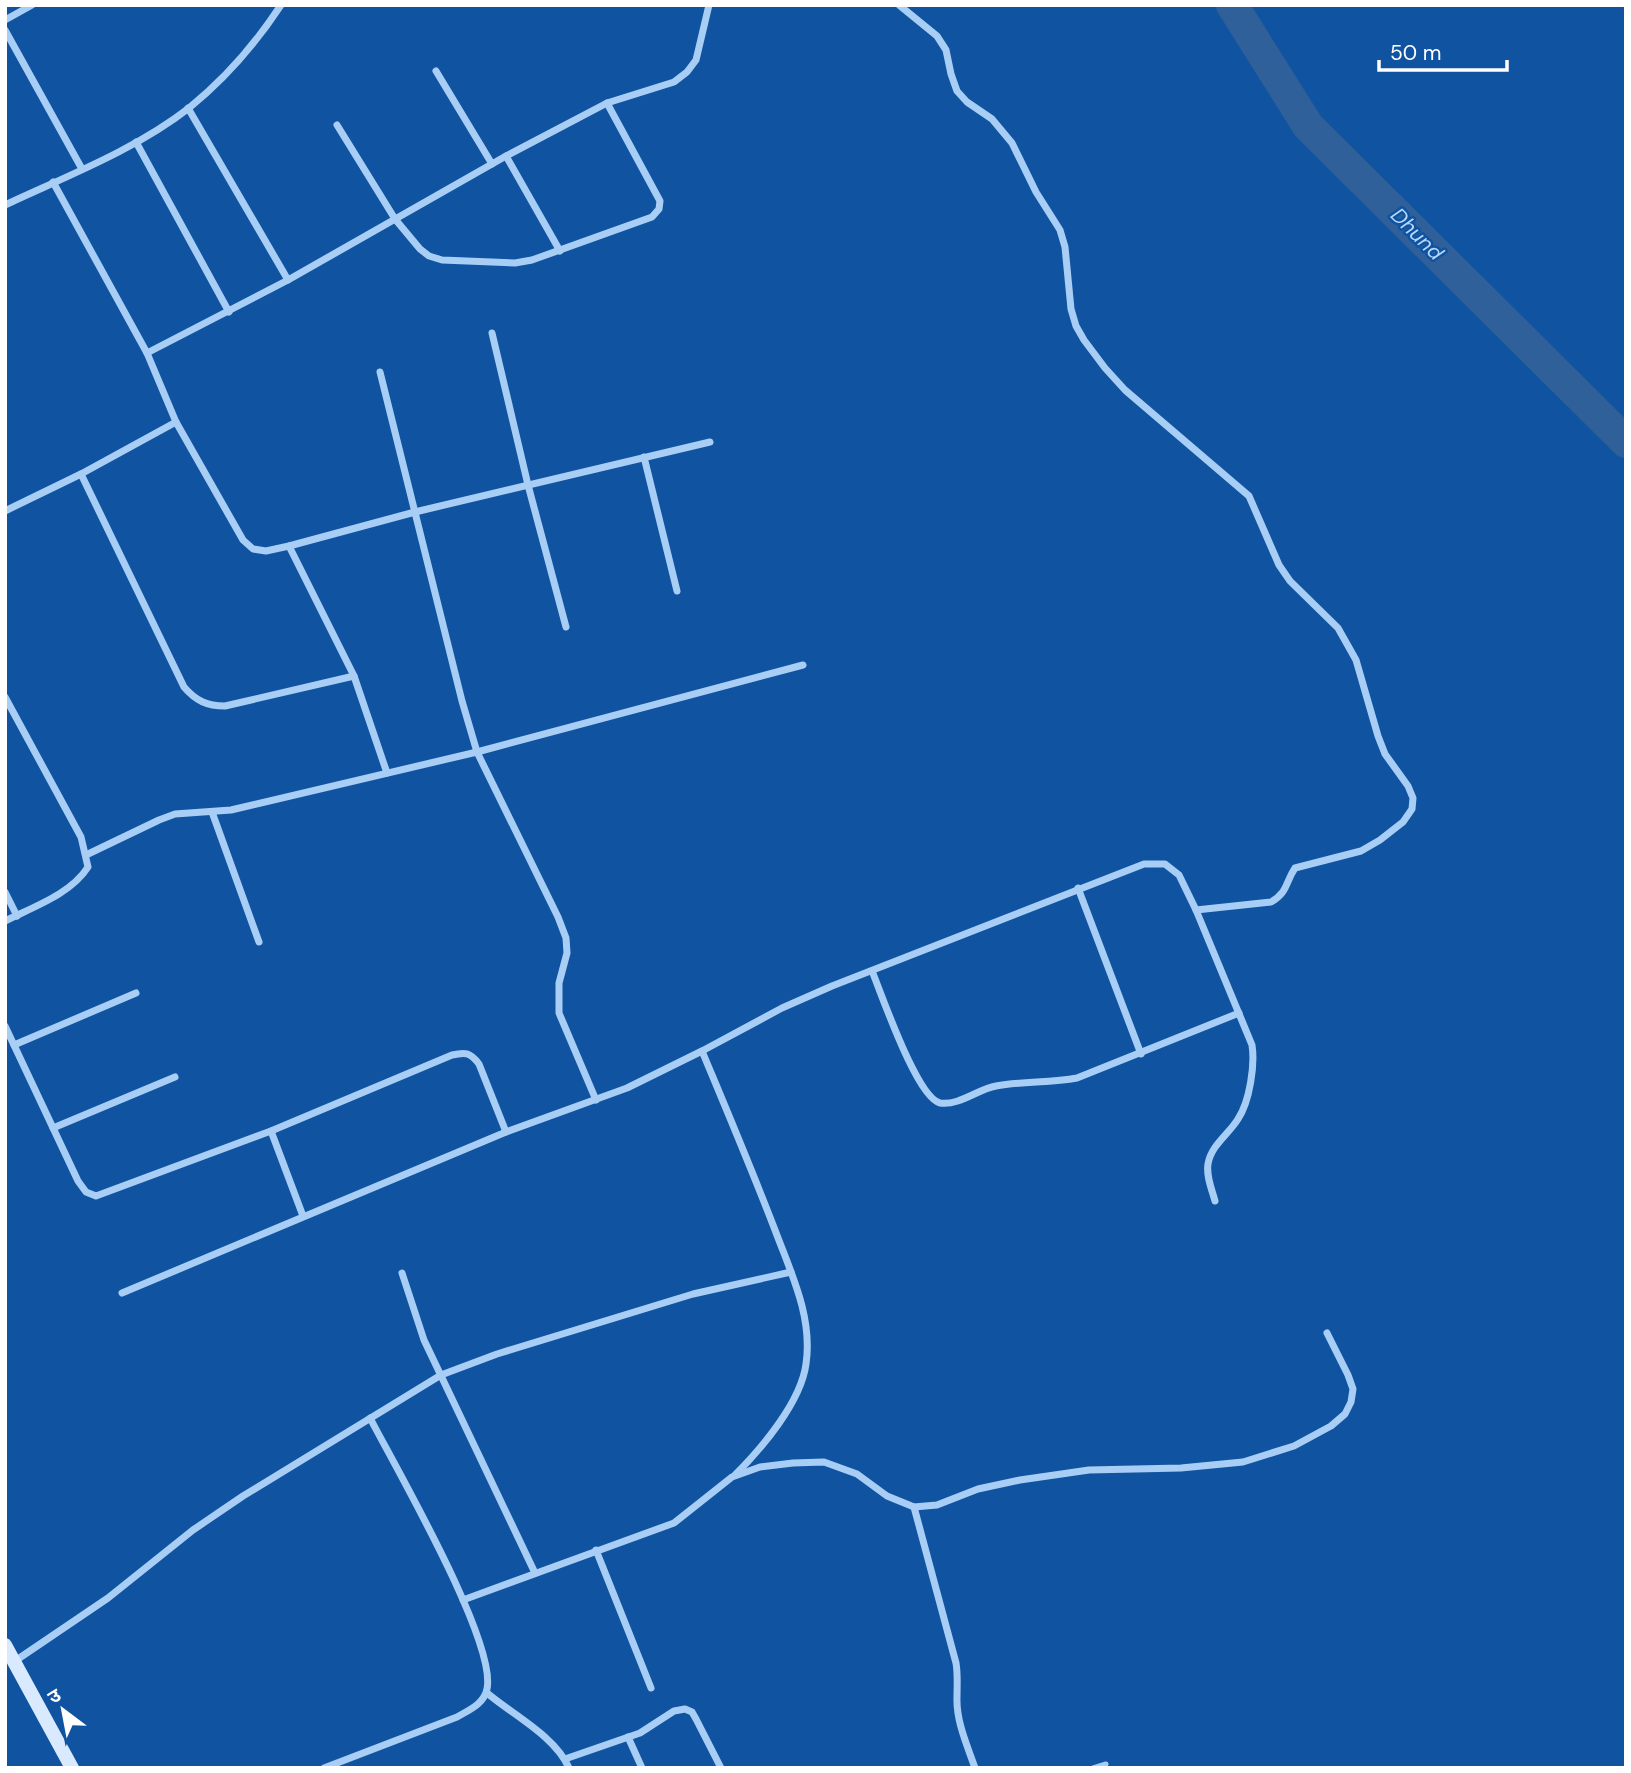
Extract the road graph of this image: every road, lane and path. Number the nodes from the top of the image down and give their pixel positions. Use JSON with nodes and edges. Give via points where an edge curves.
{"nodes":[{"id":1,"x":32,"y":5,"type":"edge"},
{"id":2,"x":281,"y":5,"type":"edge"},
{"id":3,"x":709,"y":5,"type":"edge"},
{"id":4,"x":899,"y":5,"type":"edge"},
{"id":5,"x":5,"y":20,"type":"edge"},
{"id":6,"x":5,"y":30,"type":"edge"},
{"id":7,"x":436,"y":71,"type":"dead end"},
{"id":8,"x":607,"y":103,"type":"junction"},
{"id":9,"x":188,"y":108,"type":"junction"},
{"id":10,"x":337,"y":125,"type":"dead end"},
{"id":11,"x":136,"y":142,"type":"junction"},
{"id":12,"x":506,"y":156,"type":"junction"},
{"id":13,"x":492,"y":164,"type":"junction"},
{"id":14,"x":82,"y":169,"type":"junction"},
{"id":15,"x":53,"y":182,"type":"junction"},
{"id":16,"x":5,"y":205,"type":"edge"},
{"id":17,"x":395,"y":219,"type":"junction"},
{"id":18,"x":560,"y":251,"type":"junction"},
{"id":19,"x":288,"y":280,"type":"junction"},
{"id":20,"x":229,"y":312,"type":"junction"},
{"id":21,"x":492,"y":334,"type":"dead end"},
{"id":22,"x":147,"y":353,"type":"junction"},
{"id":23,"x":380,"y":372,"type":"dead end"},
{"id":24,"x":176,"y":422,"type":"junction"},
{"id":25,"x":710,"y":442,"type":"dead end"},
{"id":26,"x":644,"y":457,"type":"junction"},
{"id":27,"x":81,"y":474,"type":"junction"},
{"id":28,"x":528,"y":485,"type":"junction"},
{"id":29,"x":5,"y":511,"type":"edge"},
{"id":30,"x":415,"y":512,"type":"junction"},
{"id":31,"x":289,"y":546,"type":"junction"},
{"id":32,"x":677,"y":591,"type":"dead end"},
{"id":33,"x":566,"y":627,"type":"dead end"},
{"id":34,"x":803,"y":665,"type":"dead end"},
{"id":35,"x":354,"y":676,"type":"junction"},
{"id":36,"x":5,"y":697,"type":"edge"},
{"id":37,"x":477,"y":752,"type":"junction"},
{"id":38,"x":387,"y":773,"type":"junction"},
{"id":39,"x":212,"y":812,"type":"junction"},
{"id":40,"x":86,"y":855,"type":"junction"},
{"id":41,"x":1078,"y":888,"type":"junction"},
{"id":42,"x":5,"y":892,"type":"edge"},
{"id":43,"x":1196,"y":910,"type":"junction"},
{"id":44,"x":17,"y":916,"type":"junction"},
{"id":45,"x":5,"y":921,"type":"edge"},
{"id":46,"x":259,"y":942,"type":"dead end"},
{"id":47,"x":872,"y":971,"type":"junction"},
{"id":48,"x":136,"y":993,"type":"dead end"},
{"id":49,"x":1239,"y":1013,"type":"junction"},
{"id":50,"x":5,"y":1026,"type":"edge"},
{"id":51,"x":14,"y":1045,"type":"junction"},
{"id":52,"x":702,"y":1051,"type":"junction"},
{"id":53,"x":1141,"y":1054,"type":"junction"},
{"id":54,"x":175,"y":1077,"type":"dead end"},
{"id":55,"x":596,"y":1100,"type":"junction"},
{"id":56,"x":53,"y":1128,"type":"junction"},
{"id":57,"x":271,"y":1131,"type":"junction"},
{"id":58,"x":506,"y":1132,"type":"junction"},
{"id":59,"x":1215,"y":1201,"type":"dead end"},
{"id":60,"x":303,"y":1216,"type":"junction"},
{"id":61,"x":791,"y":1272,"type":"junction"},
{"id":62,"x":401,"y":1273,"type":"dead end"},
{"id":63,"x":122,"y":1293,"type":"dead end"},
{"id":64,"x":1327,"y":1333,"type":"dead end"},
{"id":65,"x":441,"y":1375,"type":"junction"},
{"id":66,"x":370,"y":1418,"type":"junction"},
{"id":67,"x":732,"y":1478,"type":"junction"},
{"id":68,"x":914,"y":1507,"type":"junction"},
{"id":69,"x":596,"y":1550,"type":"junction"},
{"id":70,"x":535,"y":1573,"type":"junction"},
{"id":71,"x":463,"y":1600,"type":"junction"},
{"id":72,"x":5,"y":1645,"type":"edge"},
{"id":73,"x":15,"y":1661,"type":"junction"},
{"id":74,"x":650,"y":1688,"type":"dead end"},
{"id":75,"x":487,"y":1693,"type":"junction"},
{"id":76,"x":628,"y":1737,"type":"junction"},
{"id":77,"x":565,"y":1759,"type":"junction"},
{"id":78,"x":1105,"y":1764,"type":"dead end"},
{"id":79,"x":72,"y":1768,"type":"edge"},
{"id":80,"x":324,"y":1768,"type":"edge"},
{"id":81,"x":569,"y":1768,"type":"edge"},
{"id":82,"x":642,"y":1768,"type":"edge"},
{"id":83,"x":721,"y":1768,"type":"edge"},
{"id":84,"x":975,"y":1768,"type":"edge"},
{"id":85,"x":1093,"y":1768,"type":"edge"}],
"edges":[{"from":1,"to":5,"type":"street"},
{"from":2,"to":9,"type":"street","via":[[239,61]]},
{"from":3,"to":8,"type":"street","via":[[696,60],[687,72],[674,82]]},
{"from":4,"to":43,"type":"street","via":[[937,36],[946,50],[957,91],[992,119],[1012,143],[1060,230],[1071,309],[1084,340],[1125,390],[1249,496],[1279,565],[1338,628],[1356,660],[1385,754],[1413,798],[1403,822],[1380,841],[1361,851],[1295,868],[1282,896],[1271,902]]},
{"from":6,"to":14,"type":"street"},
{"from":7,"to":13,"type":"street"},
{"from":8,"to":12,"type":"street"},
{"from":8,"to":18,"type":"street","via":[[660,201],[659,209],[652,217]]},
{"from":9,"to":11,"type":"street"},
{"from":9,"to":19,"type":"street"},
{"from":10,"to":17,"type":"street"},
{"from":11,"to":14,"type":"street"},
{"from":11,"to":20,"type":"street"},
{"from":12,"to":13,"type":"street"},
{"from":12,"to":18,"type":"street"},
{"from":13,"to":17,"type":"street"},
{"from":14,"to":15,"type":"street"},
{"from":15,"to":16,"type":"street"},
{"from":15,"to":22,"type":"street"},
{"from":17,"to":18,"type":"street","via":[[420,249],[442,260],[515,263]]},
{"from":17,"to":19,"type":"street"},
{"from":19,"to":20,"type":"street"},
{"from":20,"to":22,"type":"street"},
{"from":21,"to":28,"type":"street"},
{"from":22,"to":24,"type":"street"},
{"from":23,"to":30,"type":"street"},
{"from":24,"to":27,"type":"street"},
{"from":24,"to":31,"type":"street","via":[[243,540],[253,549],[266,551]]},
{"from":25,"to":26,"type":"street"},
{"from":26,"to":28,"type":"street"},
{"from":26,"to":32,"type":"street"},
{"from":27,"to":29,"type":"street"},
{"from":27,"to":35,"type":"street","via":[[184,687],[193,697],[209,706],[225,706]]},
{"from":28,"to":30,"type":"street"},
{"from":28,"to":33,"type":"street"},
{"from":30,"to":31,"type":"street"},
{"from":30,"to":37,"type":"street"},
{"from":31,"to":35,"type":"street"},
{"from":34,"to":37,"type":"street"},
{"from":35,"to":38,"type":"street"},
{"from":36,"to":40,"type":"street"},
{"from":37,"to":38,"type":"street"},
{"from":37,"to":55,"type":"street","via":[[566,938],[559,1013]]},
{"from":38,"to":39,"type":"street"},
{"from":39,"to":40,"type":"street","via":[[193,811],[159,820]]},
{"from":39,"to":46,"type":"street"},
{"from":40,"to":44,"type":"street","via":[[88,867],[82,877]]},
{"from":41,"to":43,"type":"street","via":[[1144,864],[1165,864],[1179,875]]},
{"from":41,"to":47,"type":"street"},
{"from":41,"to":53,"type":"street"},
{"from":42,"to":44,"type":"street"},
{"from":43,"to":49,"type":"street"},
{"from":44,"to":45,"type":"street"},
{"from":47,"to":52,"type":"street","via":[[782,1008]]},
{"from":47,"to":53,"type":"street","via":[[915,1075],[926,1094],[938,1103],[953,1103],[994,1086],[1077,1078]]},
{"from":48,"to":51,"type":"street"},
{"from":49,"to":53,"type":"street"},
{"from":49,"to":59,"type":"street","via":[[1254,1060],[1245,1108],[1207,1166]]},
{"from":50,"to":51,"type":"street"},
{"from":51,"to":56,"type":"street"},
{"from":52,"to":55,"type":"street"},
{"from":52,"to":61,"type":"street"},
{"from":54,"to":56,"type":"street"},
{"from":55,"to":58,"type":"street"},
{"from":56,"to":57,"type":"street","via":[[78,1181],[96,1196]]},
{"from":57,"to":58,"type":"street","via":[[464,1052],[479,1063]]},
{"from":57,"to":60,"type":"street"},
{"from":58,"to":60,"type":"street"},
{"from":60,"to":63,"type":"street"},
{"from":61,"to":65,"type":"street","via":[[693,1294],[497,1353]]},
{"from":61,"to":67,"type":"street","via":[[808,1327],[806,1365],[795,1398],[754,1456]]},
{"from":62,"to":65,"type":"street"},
{"from":64,"to":68,"type":"street","via":[[1353,1389],[1351,1402],[1331,1426],[1294,1446],[1243,1462],[1089,1470],[1020,1480],[978,1489],[937,1506]]},
{"from":65,"to":66,"type":"street"},
{"from":65,"to":70,"type":"street"},
{"from":66,"to":71,"type":"street"},
{"from":66,"to":73,"type":"street","via":[[223,1509],[108,1598]]},
{"from":67,"to":68,"type":"street","via":[[760,1467],[824,1462],[857,1474],[887,1496]]},
{"from":67,"to":69,"type":"street","via":[[674,1523]]},
{"from":68,"to":84,"type":"street","via":[[956,1663],[962,1733]]},
{"from":69,"to":70,"type":"street"},
{"from":69,"to":74,"type":"street"},
{"from":70,"to":71,"type":"street"},
{"from":71,"to":75,"type":"street","via":[[485,1657]]},
{"from":72,"to":73,"type":"street"},
{"from":73,"to":79,"type":"street"},
{"from":75,"to":77,"type":"street","via":[[543,1735]]},
{"from":75,"to":80,"type":"street","via":[[478,1705],[457,1717]]},
{"from":76,"to":77,"type":"street"},
{"from":76,"to":82,"type":"street"},
{"from":76,"to":83,"type":"street","via":[[685,1709],[692,1712]]},
{"from":77,"to":81,"type":"street"},
{"from":78,"to":85,"type":"lane"}]}
